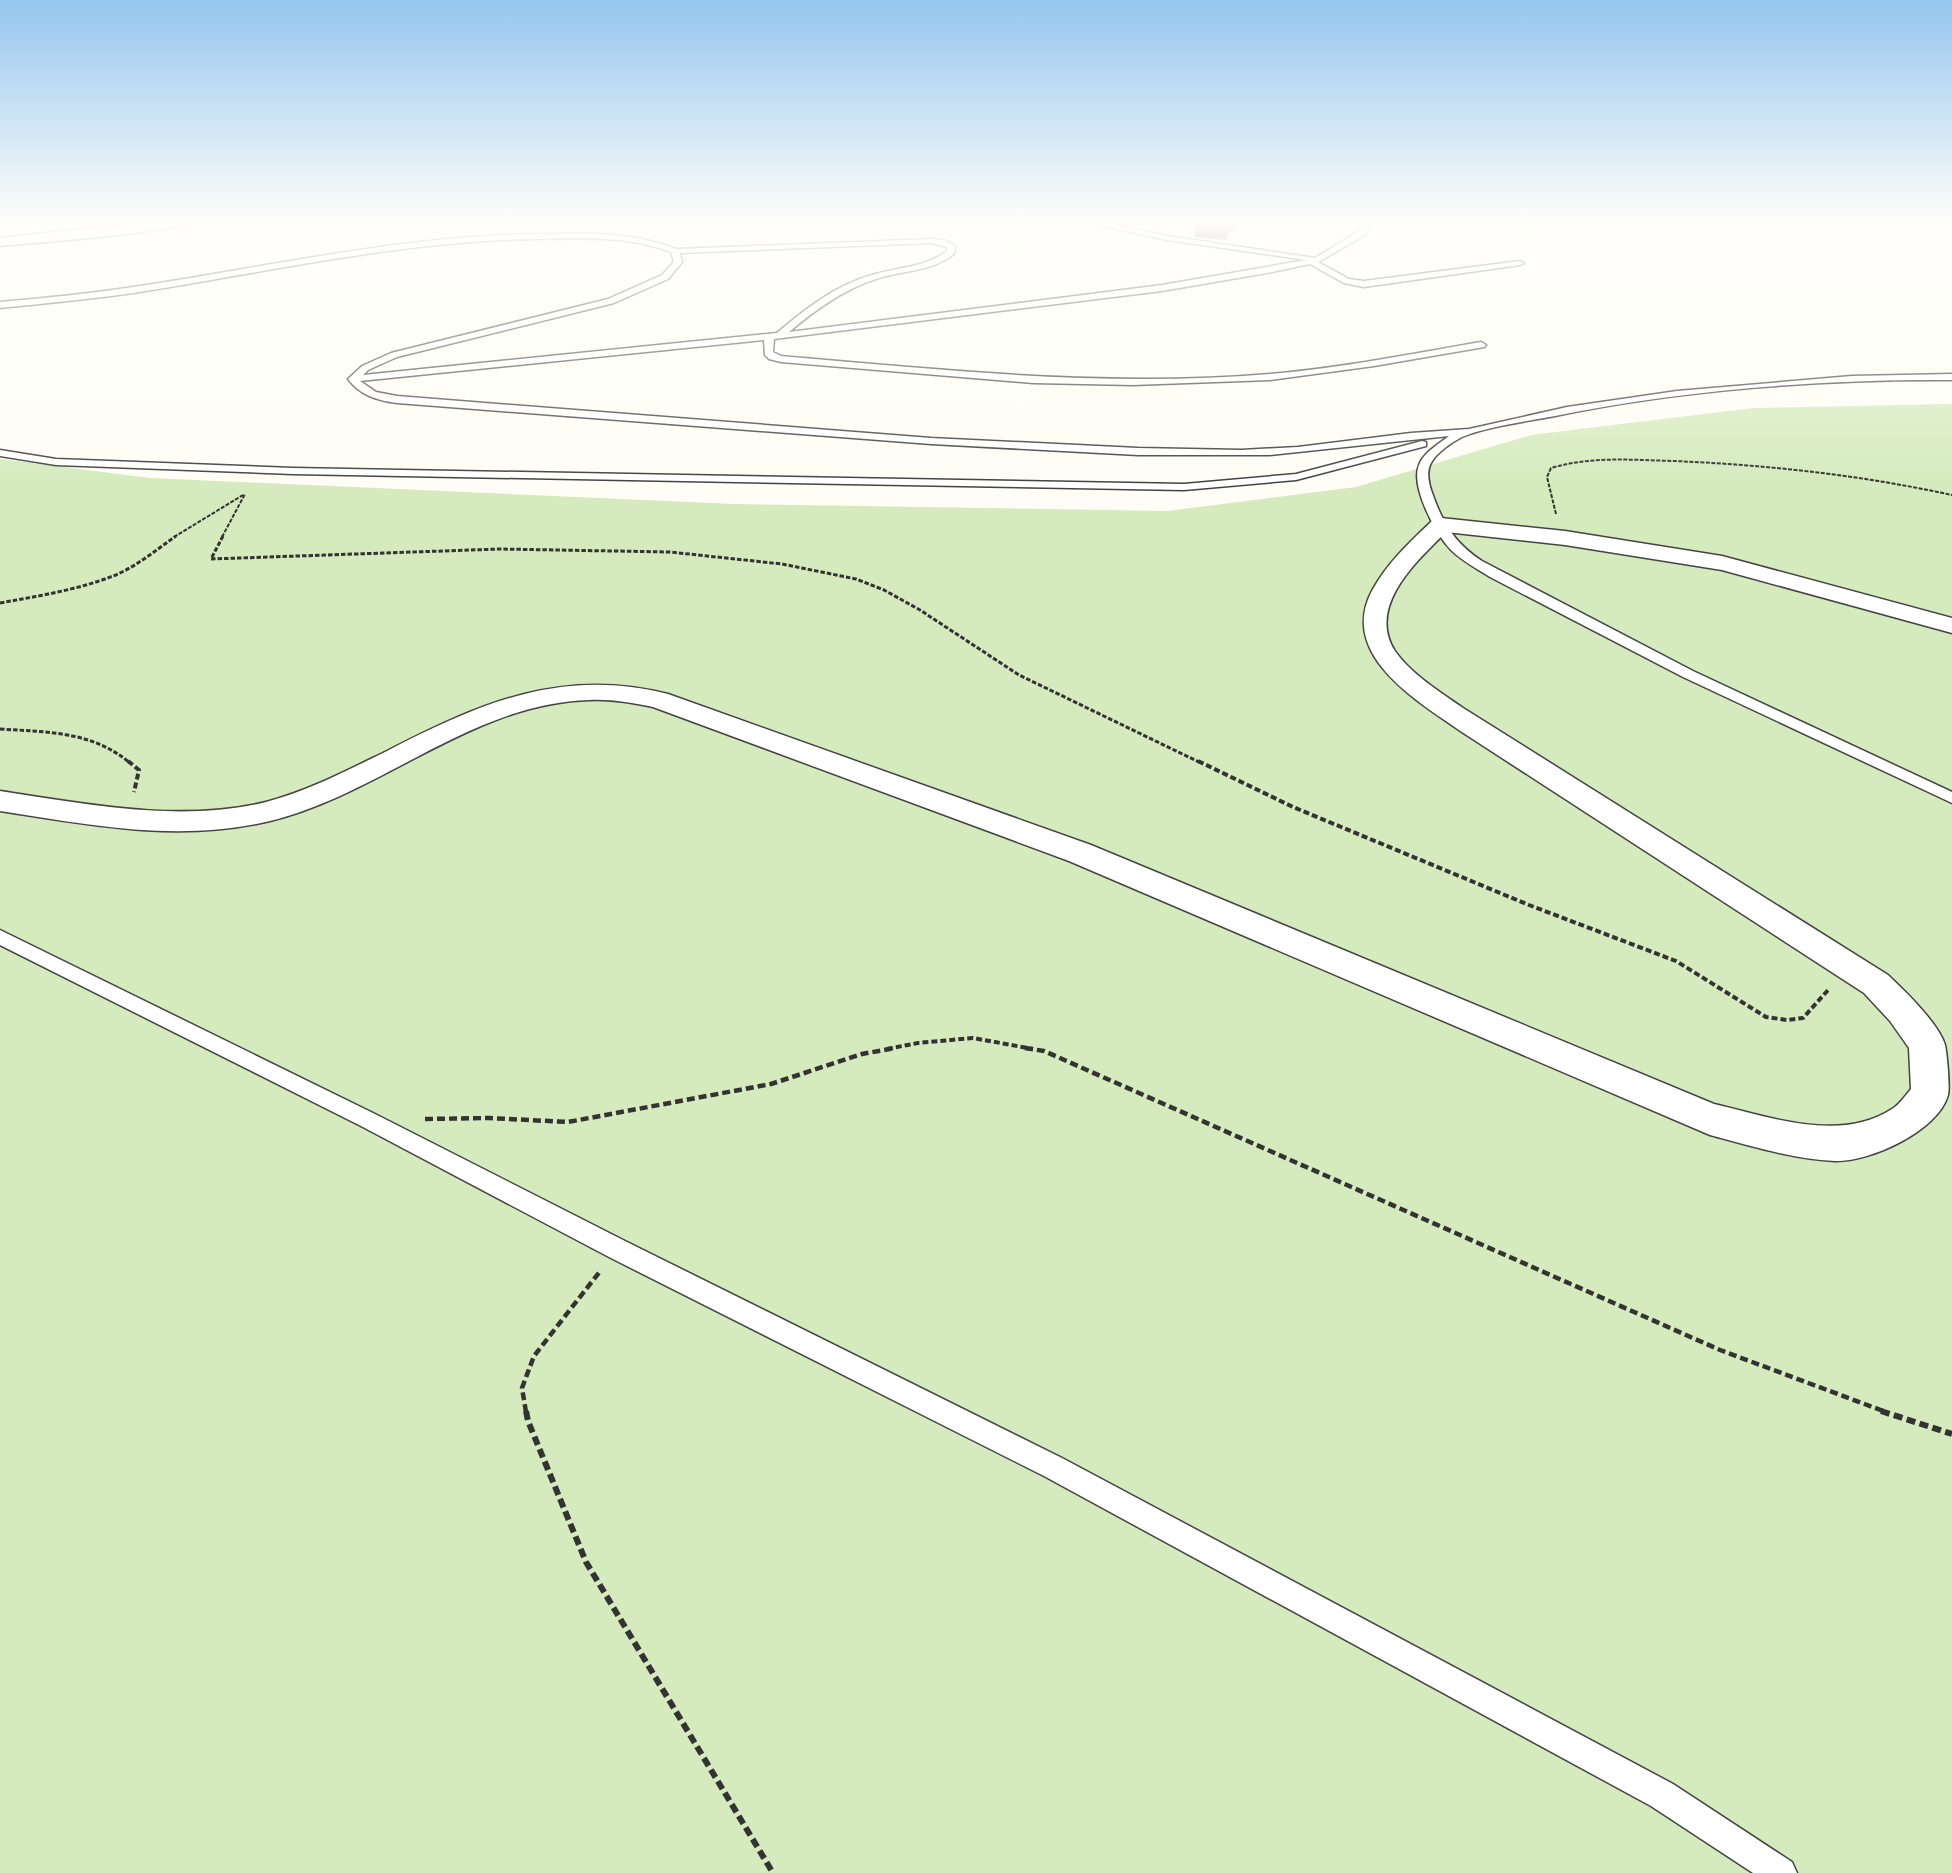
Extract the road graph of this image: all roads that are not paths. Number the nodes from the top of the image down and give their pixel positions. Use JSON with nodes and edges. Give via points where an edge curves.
{"nodes":[{"id":1,"x":584,"y":306,"type":"edge"},
{"id":2,"x":818,"y":306,"type":"edge"},
{"id":3,"x":1013,"y":306,"type":"edge"},
{"id":4,"x":774,"y":336,"type":"junction"},
{"id":5,"x":1481,"y":345,"type":"dead end"},
{"id":6,"x":1952,"y":377,"type":"edge"},
{"id":7,"x":353,"y":379,"type":"junction"},
{"id":8,"x":1463,"y":433,"type":"junction"},
{"id":9,"x":0,"y":453,"type":"edge"},
{"id":10,"x":1441,"y":525,"type":"junction"},
{"id":11,"x":1952,"y":626,"type":"edge"},
{"id":12,"x":1952,"y":798,"type":"edge"},
{"id":13,"x":0,"y":801,"type":"edge"},
{"id":14,"x":0,"y":937,"type":"edge"},
{"id":15,"x":1781,"y":1873,"type":"edge"}],
"edges":[{"from":1,"to":7,"type":"lane","via":[[394,355],[365,368]]},
{"from":2,"to":4,"type":"lane"},
{"from":3,"to":4,"type":"lane"},
{"from":4,"to":5,"type":"lane","via":[[768,353],[781,359],[1082,382],[1270,377]]},
{"from":4,"to":7,"type":"lane"},
{"from":6,"to":8,"type":"lane","via":[[1899,376],[1624,400],[1529,416]]},
{"from":7,"to":8,"type":"lane","via":[[359,389],[414,401],[807,432],[1097,449],[1272,452]]},
{"from":8,"to":9,"type":"lane","via":[[1296,477],[1184,487],[292,471],[56,462]]},
{"from":8,"to":10,"type":"lane","via":[[1424,465],[1428,501]]},
{"from":10,"to":11,"type":"street","via":[[1565,538],[1744,568]]},
{"from":10,"to":12,"type":"lane","via":[[1450,543],[1494,574],[1688,674]]},
{"from":10,"to":13,"type":"street","via":[[1377,600],[1377,638],[1388,659],[1412,683],[1473,727],[1850,966],[1883,991],[1927,1046],[1930,1094],[1907,1120],[1876,1136],[1837,1144],[1773,1135],[1710,1119],[1080,853],[658,700],[621,693],[583,691],[510,705],[444,732],[317,796],[269,811],[224,819],[127,819]]},
{"from":14,"to":15,"type":"lane","via":[[1053,1467],[1662,1795]]}]}
